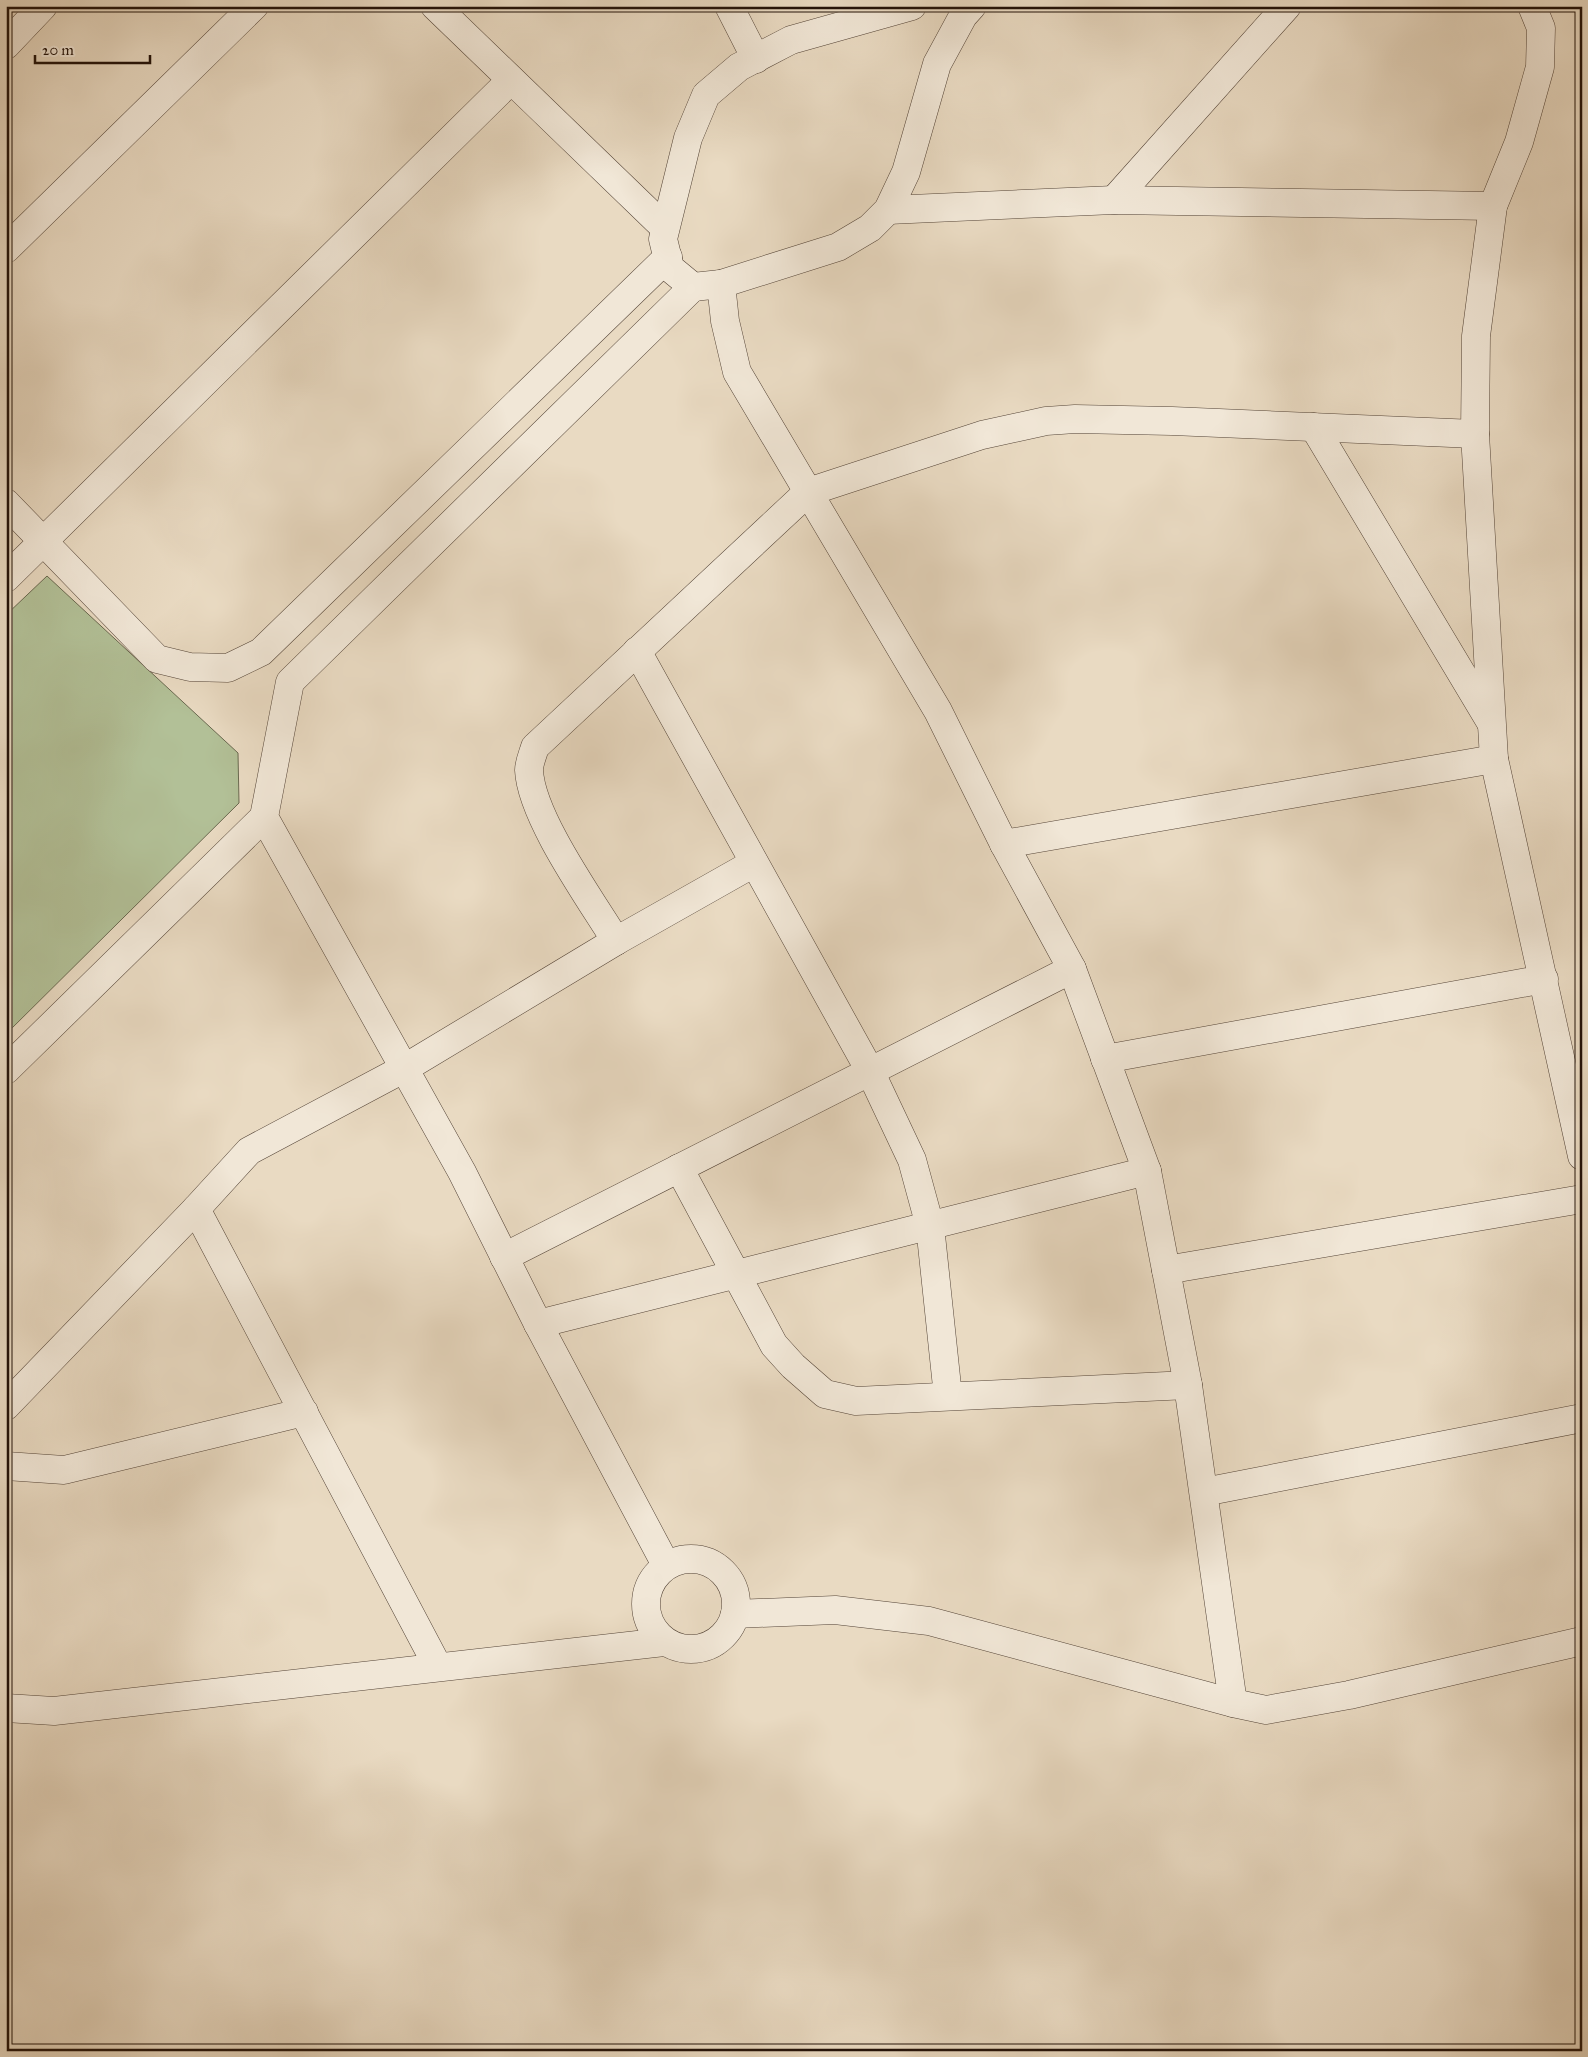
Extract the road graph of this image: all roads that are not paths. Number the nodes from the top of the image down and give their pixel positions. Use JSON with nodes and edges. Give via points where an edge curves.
{"nodes":[{"id":1,"x":43,"y":6,"type":"edge"},
{"id":2,"x":254,"y":6,"type":"edge"},
{"id":3,"x":435,"y":6,"type":"edge"},
{"id":4,"x":728,"y":6,"type":"edge"},
{"id":5,"x":912,"y":6,"type":"edge"},
{"id":6,"x":972,"y":6,"type":"edge"},
{"id":7,"x":1287,"y":6,"type":"edge"},
{"id":8,"x":1532,"y":6,"type":"edge"},
{"id":9,"x":6,"y":45,"type":"edge"},
{"id":10,"x":756,"y":59,"type":"junction"},
{"id":11,"x":511,"y":80,"type":"junction"},
{"id":12,"x":1114,"y":200,"type":"junction"},
{"id":13,"x":1493,"y":206,"type":"junction"},
{"id":14,"x":888,"y":210,"type":"junction"},
{"id":15,"x":665,"y":228,"type":"junction"},
{"id":16,"x":6,"y":249,"type":"edge"},
{"id":17,"x":668,"y":257,"type":"junction"},
{"id":18,"x":721,"y":284,"type":"junction"},
{"id":19,"x":693,"y":287,"type":"junction"},
{"id":20,"x":1314,"y":427,"type":"junction"},
{"id":21,"x":1475,"y":434,"type":"junction"},
{"id":22,"x":808,"y":492,"type":"junction"},
{"id":23,"x":6,"y":503,"type":"edge"},
{"id":24,"x":44,"y":542,"type":"junction"},
{"id":25,"x":6,"y":578,"type":"edge"},
{"id":26,"x":637,"y":651,"type":"junction"},
{"id":27,"x":1492,"y":725,"type":"junction"},
{"id":28,"x":1494,"y":759,"type":"junction"},
{"id":29,"x":264,"y":817,"type":"junction"},
{"id":30,"x":1004,"y":844,"type":"junction"},
{"id":31,"x":754,"y":863,"type":"junction"},
{"id":32,"x":616,"y":941,"type":"junction"},
{"id":33,"x":1072,"y":969,"type":"junction"},
{"id":34,"x":1544,"y":979,"type":"junction"},
{"id":35,"x":1105,"y":1060,"type":"junction"},
{"id":36,"x":405,"y":1068,"type":"junction"},
{"id":37,"x":6,"y":1070,"type":"edge"},
{"id":38,"x":870,"y":1071,"type":"junction"},
{"id":39,"x":1582,"y":1156,"type":"edge"},
{"id":40,"x":678,"y":1168,"type":"junction"},
{"id":41,"x":1147,"y":1172,"type":"junction"},
{"id":42,"x":1582,"y":1199,"type":"edge"},
{"id":43,"x":196,"y":1209,"type":"junction"},
{"id":44,"x":930,"y":1226,"type":"junction"},
{"id":45,"x":504,"y":1257,"type":"junction"},
{"id":46,"x":1166,"y":1270,"type":"junction"},
{"id":47,"x":735,"y":1275,"type":"junction"},
{"id":48,"x":538,"y":1324,"type":"junction"},
{"id":49,"x":1188,"y":1385,"type":"junction"},
{"id":50,"x":948,"y":1396,"type":"junction"},
{"id":51,"x":6,"y":1406,"type":"edge"},
{"id":52,"x":304,"y":1412,"type":"junction"},
{"id":53,"x":1582,"y":1418,"type":"edge"},
{"id":54,"x":6,"y":1466,"type":"edge"},
{"id":55,"x":1204,"y":1492,"type":"junction"},
{"id":56,"x":666,"y":1565,"type":"junction"},
{"id":57,"x":735,"y":1614,"type":"junction"},
{"id":58,"x":1582,"y":1641,"type":"edge"},
{"id":59,"x":664,"y":1642,"type":"junction"},
{"id":60,"x":438,"y":1667,"type":"junction"},
{"id":61,"x":1233,"y":1703,"type":"junction"},
{"id":62,"x":6,"y":1708,"type":"edge"}],
"edges":[{"from":1,"to":9,"type":"street"},
{"from":2,"to":16,"type":"street"},
{"from":3,"to":11,"type":"street"},
{"from":4,"to":10,"type":"street"},
{"from":5,"to":10,"type":"street","via":[[791,40]]},
{"from":6,"to":14,"type":"street","via":[[963,16],[937,64],[906,172]]},
{"from":7,"to":12,"type":"street"},
{"from":8,"to":13,"type":"street","via":[[1541,28],[1540,67],[1519,142]]},
{"from":10,"to":15,"type":"street","via":[[739,67],[706,96],[688,138]]},
{"from":11,"to":15,"type":"street"},
{"from":11,"to":24,"type":"street"},
{"from":12,"to":13,"type":"street"},
{"from":12,"to":14,"type":"street"},
{"from":13,"to":21,"type":"street","via":[[1476,336]]},
{"from":14,"to":18,"type":"street","via":[[870,228],[838,247]]},
{"from":15,"to":17,"type":"street","via":[[663,239]]},
{"from":17,"to":19,"type":"street","via":[[670,268]]},
{"from":17,"to":24,"type":"street","via":[[261,652],[228,668],[190,668],[157,659]]},
{"from":18,"to":19,"type":"street"},
{"from":18,"to":22,"type":"street","via":[[736,372]]},
{"from":19,"to":29,"type":"street","via":[[290,682]]},
{"from":20,"to":21,"type":"street"},
{"from":20,"to":22,"type":"street","via":[[1143,420],[1046,420],[982,435]]},
{"from":20,"to":27,"type":"street"},
{"from":21,"to":27,"type":"street"},
{"from":22,"to":26,"type":"street"},
{"from":22,"to":30,"type":"street","via":[[938,711]]},
{"from":23,"to":24,"type":"street"},
{"from":24,"to":25,"type":"street"},
{"from":26,"to":31,"type":"street"},
{"from":26,"to":32,"type":"street","via":[[535,747],[529,769],[535,796],[552,836]]},
{"from":27,"to":28,"type":"street"},
{"from":28,"to":30,"type":"street"},
{"from":28,"to":34,"type":"street"},
{"from":29,"to":36,"type":"street"},
{"from":29,"to":37,"type":"street"},
{"from":30,"to":33,"type":"street"},
{"from":31,"to":32,"type":"street"},
{"from":31,"to":38,"type":"street"},
{"from":32,"to":36,"type":"street"},
{"from":33,"to":35,"type":"street"},
{"from":33,"to":38,"type":"street"},
{"from":34,"to":35,"type":"street"},
{"from":34,"to":39,"type":"street"},
{"from":35,"to":41,"type":"street"},
{"from":36,"to":43,"type":"street","via":[[249,1151]]},
{"from":36,"to":45,"type":"street"},
{"from":38,"to":40,"type":"street"},
{"from":38,"to":44,"type":"street","via":[[912,1160]]},
{"from":40,"to":45,"type":"street"},
{"from":40,"to":47,"type":"street"},
{"from":41,"to":44,"type":"street"},
{"from":41,"to":46,"type":"street"},
{"from":42,"to":46,"type":"street"},
{"from":43,"to":51,"type":"street"},
{"from":43,"to":52,"type":"street"},
{"from":44,"to":47,"type":"street"},
{"from":44,"to":50,"type":"street"},
{"from":45,"to":48,"type":"street"},
{"from":46,"to":49,"type":"street"},
{"from":47,"to":48,"type":"street"},
{"from":47,"to":50,"type":"street","via":[[774,1345],[825,1394],[856,1401]]},
{"from":48,"to":56,"type":"street"},
{"from":49,"to":50,"type":"street"},
{"from":49,"to":55,"type":"street"},
{"from":52,"to":54,"type":"street","via":[[64,1470]]},
{"from":52,"to":60,"type":"street"},
{"from":53,"to":55,"type":"street"},
{"from":55,"to":61,"type":"street"},
{"from":56,"to":57,"type":"street","via":[[680,1559],[696,1558],[711,1562],[732,1584],[736,1598]]},
{"from":56,"to":59,"type":"street","via":[[655,1575],[645,1603],[653,1631]]},
{"from":57,"to":59,"type":"street","via":[[730,1628],[707,1646],[692,1650]]},
{"from":57,"to":61,"type":"street","via":[[835,1610],[929,1621]]},
{"from":58,"to":61,"type":"street","via":[[1349,1695],[1266,1710]]},
{"from":59,"to":60,"type":"street"},
{"from":60,"to":62,"type":"street","via":[[54,1711]]}]}
